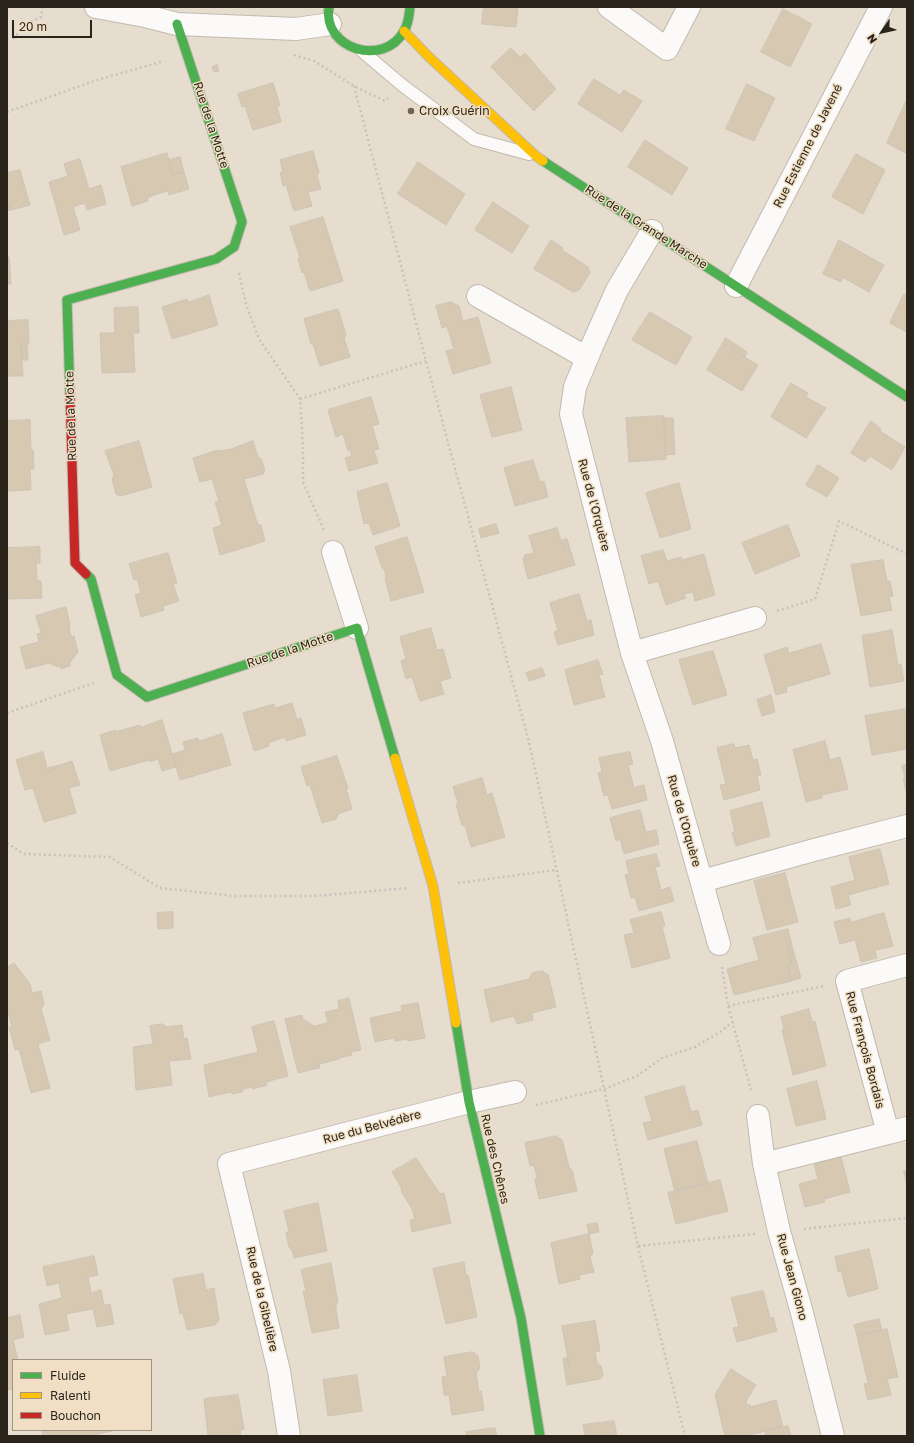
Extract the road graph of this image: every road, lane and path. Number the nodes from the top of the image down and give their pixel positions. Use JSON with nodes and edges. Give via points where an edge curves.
{"nodes":[{"id":1,"x":42,"y":7,"type":"edge"},
{"id":2,"x":96,"y":7,"type":"edge"},
{"id":3,"x":410,"y":7,"type":"edge"},
{"id":4,"x":609,"y":7,"type":"edge"},
{"id":5,"x":689,"y":7,"type":"edge"},
{"id":6,"x":881,"y":7,"type":"edge"},
{"id":7,"x":329,"y":16,"type":"edge"},
{"id":8,"x":177,"y":24,"type":"junction"},
{"id":9,"x":404,"y":31,"type":"junction"},
{"id":10,"x":13,"y":39,"type":"dead end"},
{"id":11,"x":363,"y":52,"type":"junction"},
{"id":12,"x":354,"y":86,"type":"dead end"},
{"id":13,"x":536,"y":156,"type":"junction"},
{"id":14,"x":652,"y":231,"type":"junction"},
{"id":15,"x":234,"y":247,"type":"junction"},
{"id":16,"x":736,"y":286,"type":"junction"},
{"id":17,"x":478,"y":296,"type":"dead end"},
{"id":18,"x":586,"y":358,"type":"junction"},
{"id":19,"x":426,"y":361,"type":"junction"},
{"id":20,"x":907,"y":397,"type":"edge"},
{"id":21,"x":300,"y":400,"type":"junction"},
{"id":22,"x":333,"y":552,"type":"joint"},
{"id":23,"x":907,"y":554,"type":"edge"},
{"id":24,"x":755,"y":618,"type":"joint"},
{"id":25,"x":357,"y":628,"type":"junction"},
{"id":26,"x":632,"y":653,"type":"junction"},
{"id":27,"x":117,"y":675,"type":"junction"},
{"id":28,"x":7,"y":713,"type":"edge"},
{"id":29,"x":907,"y":826,"type":"edge"},
{"id":30,"x":7,"y":843,"type":"edge"},
{"id":31,"x":556,"y":870,"type":"junction"},
{"id":32,"x":702,"y":881,"type":"junction"},
{"id":33,"x":433,"y":886,"type":"junction"},
{"id":34,"x":719,"y":944,"type":"joint"},
{"id":35,"x":907,"y":966,"type":"edge"},
{"id":36,"x":847,"y":981,"type":"junction"},
{"id":37,"x":728,"y":1006,"type":"junction"},
{"id":38,"x":733,"y":1022,"type":"junction"},
{"id":39,"x":604,"y":1089,"type":"junction"},
{"id":40,"x":515,"y":1092,"type":"dead end"},
{"id":41,"x":469,"y":1102,"type":"junction"},
{"id":42,"x":534,"y":1106,"type":"dead end"},
{"id":43,"x":758,"y":1116,"type":"joint"},
{"id":44,"x":897,"y":1131,"type":"edge"},
{"id":45,"x":229,"y":1164,"type":"joint"},
{"id":46,"x":764,"y":1164,"type":"junction"},
{"id":47,"x":907,"y":1218,"type":"edge"},
{"id":48,"x":779,"y":1231,"type":"junction"},
{"id":49,"x":638,"y":1246,"type":"junction"},
{"id":50,"x":289,"y":1436,"type":"edge"},
{"id":51,"x":540,"y":1436,"type":"edge"},
{"id":52,"x":685,"y":1436,"type":"edge"},
{"id":53,"x":833,"y":1436,"type":"edge"}],
"edges":[{"from":1,"to":10,"type":"path","via":[[41,17],[25,25]]},
{"from":2,"to":8,"type":"street"},
{"from":3,"to":9,"type":"street"},
{"from":4,"to":5,"type":"street","via":[[667,49]]},
{"from":6,"to":16,"type":"street","name":"Rue Estienne de Javené"},
{"from":7,"to":8,"type":"street","via":[[296,29]]},
{"from":7,"to":11,"type":"street","via":[[337,36],[348,46]]},
{"from":8,"to":15,"type":"street","name":"Rue de la Motte","via":[[242,222]]},
{"from":9,"to":11,"type":"street","via":[[397,41],[387,48]]},
{"from":9,"to":13,"type":"street","name":"Rue de la Grande Marche"},
{"from":11,"to":13,"type":"lane","via":[[474,139]]},
{"from":12,"to":19,"type":"path"},
{"from":13,"to":14,"type":"street","name":"Rue de la Grande Marche"},
{"from":14,"to":16,"type":"street","name":"Rue de la Grande Marche"},
{"from":14,"to":18,"type":"street","name":"Rue de l'Orquère","via":[[617,290]]},
{"from":15,"to":21,"type":"path","via":[[246,304],[259,338]]},
{"from":15,"to":27,"type":"street","name":"Rue de la Motte","via":[[216,259],[67,300],[75,563],[91,579]]},
{"from":16,"to":20,"type":"street","name":"Rue de la Grande Marche"},
{"from":17,"to":18,"type":"street"},
{"from":18,"to":26,"type":"street","name":"Rue de l'Orquère","via":[[575,387],[571,414]]},
{"from":19,"to":21,"type":"path"},
{"from":19,"to":31,"type":"path","via":[[529,742]]},
{"from":21,"to":22,"type":"path","via":[[303,482]]},
{"from":22,"to":25,"type":"street"},
{"from":23,"to":24,"type":"path","via":[[839,521],[815,599]]},
{"from":24,"to":26,"type":"street"},
{"from":25,"to":27,"type":"street","name":"Rue de la Motte","via":[[147,697]]},
{"from":25,"to":33,"type":"street"},
{"from":26,"to":32,"type":"street","name":"Rue de l'Orquère","via":[[662,741]]},
{"from":27,"to":28,"type":"path"},
{"from":29,"to":32,"type":"street"},
{"from":30,"to":33,"type":"path","via":[[24,854],[110,857],[160,888],[235,896],[314,896]]},
{"from":31,"to":33,"type":"path"},
{"from":31,"to":39,"type":"path"},
{"from":32,"to":34,"type":"street","name":"Rue de l'Orquère"},
{"from":33,"to":41,"type":"street","name":"Rue des Chênes"},
{"from":34,"to":37,"type":"path"},
{"from":35,"to":36,"type":"street","name":"Rue François Bordais"},
{"from":36,"to":37,"type":"path"},
{"from":36,"to":44,"type":"street","name":"Rue François Bordais"},
{"from":37,"to":38,"type":"path"},
{"from":38,"to":39,"type":"path","via":[[695,1047],[662,1058],[636,1076]]},
{"from":38,"to":43,"type":"path"},
{"from":39,"to":42,"type":"path"},
{"from":39,"to":49,"type":"path"},
{"from":40,"to":41,"type":"street","name":"Rue du Belvédère"},
{"from":41,"to":45,"type":"street","name":"Rue du Belvédère"},
{"from":41,"to":51,"type":"street","name":"Rue des Chênes","via":[[521,1318]]},
{"from":43,"to":46,"type":"street","name":"Rue Jean Giono"},
{"from":44,"to":46,"type":"street","name":"Rue François Bordais"},
{"from":45,"to":50,"type":"street","name":"Rue de la Gibelière","via":[[279,1371]]},
{"from":46,"to":48,"type":"street","name":"Rue Jean Giono"},
{"from":47,"to":48,"type":"path"},
{"from":48,"to":49,"type":"path"},
{"from":48,"to":53,"type":"street","name":"Rue Jean Giono"},
{"from":49,"to":52,"type":"path"}]}
